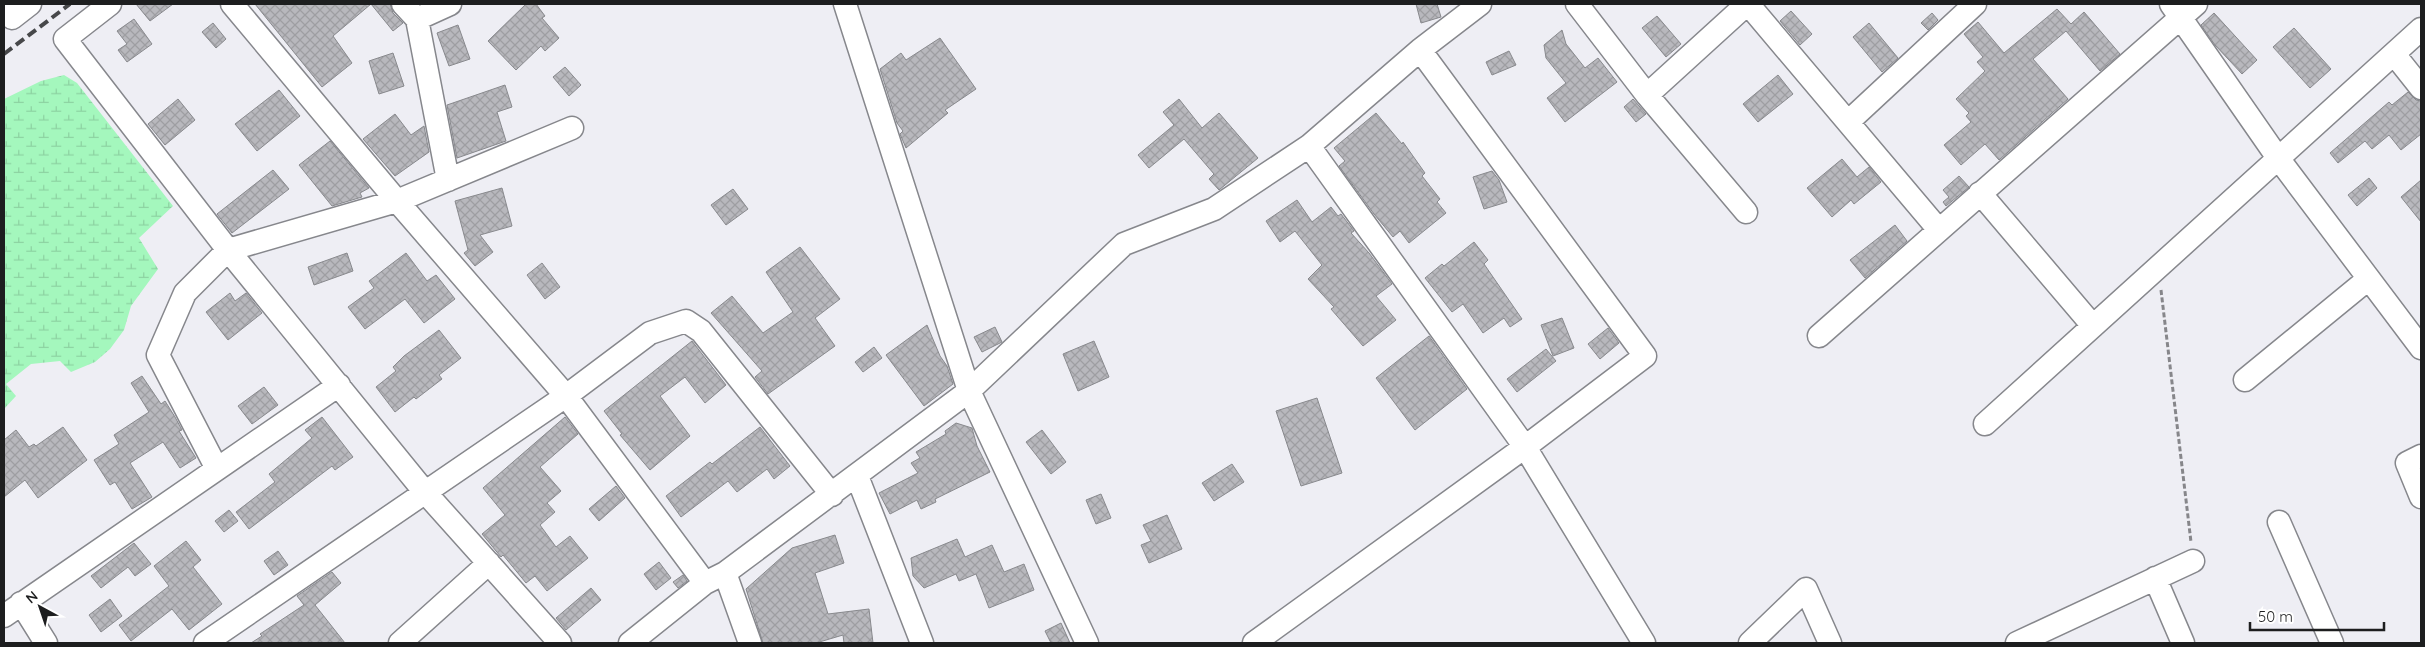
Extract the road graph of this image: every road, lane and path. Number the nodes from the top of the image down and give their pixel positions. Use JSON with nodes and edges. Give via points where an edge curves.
{"nodes":[{"id":1,"x":30,"y":4,"type":"edge"},
{"id":2,"x":110,"y":4,"type":"edge"},
{"id":3,"x":232,"y":4,"type":"edge"},
{"id":4,"x":450,"y":4,"type":"edge"},
{"id":5,"x":845,"y":4,"type":"edge"},
{"id":6,"x":1480,"y":4,"type":"edge"},
{"id":7,"x":1577,"y":4,"type":"edge"},
{"id":8,"x":1747,"y":4,"type":"edge"},
{"id":9,"x":1975,"y":4,"type":"edge"},
{"id":10,"x":2183,"y":8,"type":"edge"},
{"id":11,"x":4,"y":10,"type":"edge"},
{"id":12,"x":410,"y":11,"type":"edge"},
{"id":13,"x":2421,"y":29,"type":"edge"},
{"id":14,"x":1420,"y":50,"type":"junction"},
{"id":15,"x":2394,"y":54,"type":"junction"},
{"id":16,"x":2421,"y":88,"type":"edge"},
{"id":17,"x":1647,"y":95,"type":"junction"},
{"id":18,"x":1848,"y":122,"type":"junction"},
{"id":19,"x":572,"y":128,"type":"dead end"},
{"id":20,"x":1309,"y":146,"type":"junction"},
{"id":21,"x":2278,"y":158,"type":"junction"},
{"id":22,"x":448,"y":180,"type":"junction"},
{"id":23,"x":1980,"y":193,"type":"junction"},
{"id":24,"x":397,"y":201,"type":"junction"},
{"id":25,"x":1746,"y":212,"type":"dead end"},
{"id":26,"x":1939,"y":230,"type":"junction"},
{"id":27,"x":228,"y":250,"type":"junction"},
{"id":28,"x":2158,"y":267,"type":"junction"},
{"id":29,"x":2367,"y":280,"type":"junction"},
{"id":30,"x":2093,"y":326,"type":"junction"},
{"id":31,"x":1819,"y":336,"type":"dead end"},
{"id":32,"x":2421,"y":348,"type":"edge"},
{"id":33,"x":2245,"y":380,"type":"dead end"},
{"id":34,"x":339,"y":385,"type":"junction"},
{"id":35,"x":969,"y":392,"type":"junction"},
{"id":36,"x":566,"y":396,"type":"junction"},
{"id":37,"x":1985,"y":424,"type":"dead end"},
{"id":38,"x":1525,"y":447,"type":"junction"},
{"id":39,"x":2421,"y":456,"type":"edge"},
{"id":40,"x":217,"y":469,"type":"junction"},
{"id":41,"x":857,"y":476,"type":"junction"},
{"id":42,"x":424,"y":491,"type":"junction"},
{"id":43,"x":832,"y":495,"type":"junction"},
{"id":44,"x":2421,"y":497,"type":"edge"},
{"id":45,"x":2279,"y":522,"type":"dead end"},
{"id":46,"x":2193,"y":561,"type":"joint"},
{"id":47,"x":489,"y":563,"type":"junction"},
{"id":48,"x":725,"y":573,"type":"junction"},
{"id":49,"x":2155,"y":578,"type":"junction"},
{"id":50,"x":705,"y":583,"type":"junction"},
{"id":51,"x":13,"y":609,"type":"edge"},
{"id":52,"x":234,"y":635,"type":"edge"},
{"id":53,"x":1267,"y":639,"type":"edge"},
{"id":54,"x":46,"y":643,"type":"edge"},
{"id":55,"x":205,"y":643,"type":"edge"},
{"id":56,"x":400,"y":643,"type":"edge"},
{"id":57,"x":560,"y":643,"type":"edge"},
{"id":58,"x":630,"y":643,"type":"edge"},
{"id":59,"x":750,"y":643,"type":"edge"},
{"id":60,"x":922,"y":643,"type":"edge"},
{"id":61,"x":1087,"y":643,"type":"edge"},
{"id":62,"x":1644,"y":643,"type":"edge"},
{"id":63,"x":1750,"y":643,"type":"edge"},
{"id":64,"x":1830,"y":643,"type":"edge"},
{"id":65,"x":2017,"y":643,"type":"edge"},
{"id":66,"x":2183,"y":643,"type":"edge"},
{"id":67,"x":2332,"y":643,"type":"edge"}],
"edges":[{"from":1,"to":11,"type":"street","via":[[12,18]]},
{"from":2,"to":27,"type":"street","via":[[65,39]]},
{"from":3,"to":24,"type":"street"},
{"from":4,"to":12,"type":"street"},
{"from":5,"to":35,"type":"street"},
{"from":6,"to":14,"type":"street"},
{"from":7,"to":17,"type":"street"},
{"from":8,"to":17,"type":"street"},
{"from":8,"to":18,"type":"street"},
{"from":9,"to":18,"type":"street"},
{"from":10,"to":21,"type":"street"},
{"from":10,"to":23,"type":"street"},
{"from":12,"to":22,"type":"street"},
{"from":13,"to":15,"type":"street"},
{"from":14,"to":20,"type":"street"},
{"from":14,"to":38,"type":"street","via":[[1645,356]]},
{"from":15,"to":16,"type":"street"},
{"from":15,"to":21,"type":"street"},
{"from":17,"to":25,"type":"street"},
{"from":18,"to":26,"type":"street"},
{"from":19,"to":22,"type":"street"},
{"from":20,"to":35,"type":"street","via":[[1214,209],[1124,244]]},
{"from":20,"to":38,"type":"street"},
{"from":21,"to":28,"type":"street"},
{"from":21,"to":29,"type":"street"},
{"from":22,"to":24,"type":"street"},
{"from":23,"to":26,"type":"street"},
{"from":23,"to":30,"type":"street"},
{"from":24,"to":27,"type":"street"},
{"from":24,"to":36,"type":"street"},
{"from":26,"to":31,"type":"street"},
{"from":27,"to":34,"type":"street"},
{"from":27,"to":40,"type":"street","via":[[185,293],[158,355]]},
{"from":28,"to":30,"type":"street"},
{"from":28,"to":46,"type":"path"},
{"from":29,"to":32,"type":"street"},
{"from":29,"to":33,"type":"street"},
{"from":30,"to":37,"type":"street"},
{"from":34,"to":40,"type":"street"},
{"from":34,"to":42,"type":"street"},
{"from":35,"to":41,"type":"street"},
{"from":35,"to":61,"type":"street"},
{"from":36,"to":42,"type":"street"},
{"from":36,"to":43,"type":"street","via":[[650,333],[686,321],[701,331]]},
{"from":36,"to":50,"type":"street"},
{"from":38,"to":53,"type":"street"},
{"from":38,"to":62,"type":"street"},
{"from":39,"to":44,"type":"street","via":[[2407,463]]},
{"from":40,"to":51,"type":"street"},
{"from":41,"to":43,"type":"street"},
{"from":41,"to":60,"type":"street"},
{"from":42,"to":47,"type":"street"},
{"from":42,"to":52,"type":"street"},
{"from":43,"to":48,"type":"street"},
{"from":45,"to":67,"type":"street"},
{"from":46,"to":49,"type":"street"},
{"from":47,"to":56,"type":"street"},
{"from":47,"to":57,"type":"street"},
{"from":48,"to":50,"type":"street"},
{"from":48,"to":59,"type":"street"},
{"from":49,"to":65,"type":"street"},
{"from":49,"to":66,"type":"street"},
{"from":50,"to":58,"type":"street"},
{"from":51,"to":54,"type":"street"},
{"from":52,"to":55,"type":"street"},
{"from":63,"to":64,"type":"street","via":[[1806,589]]}]}
